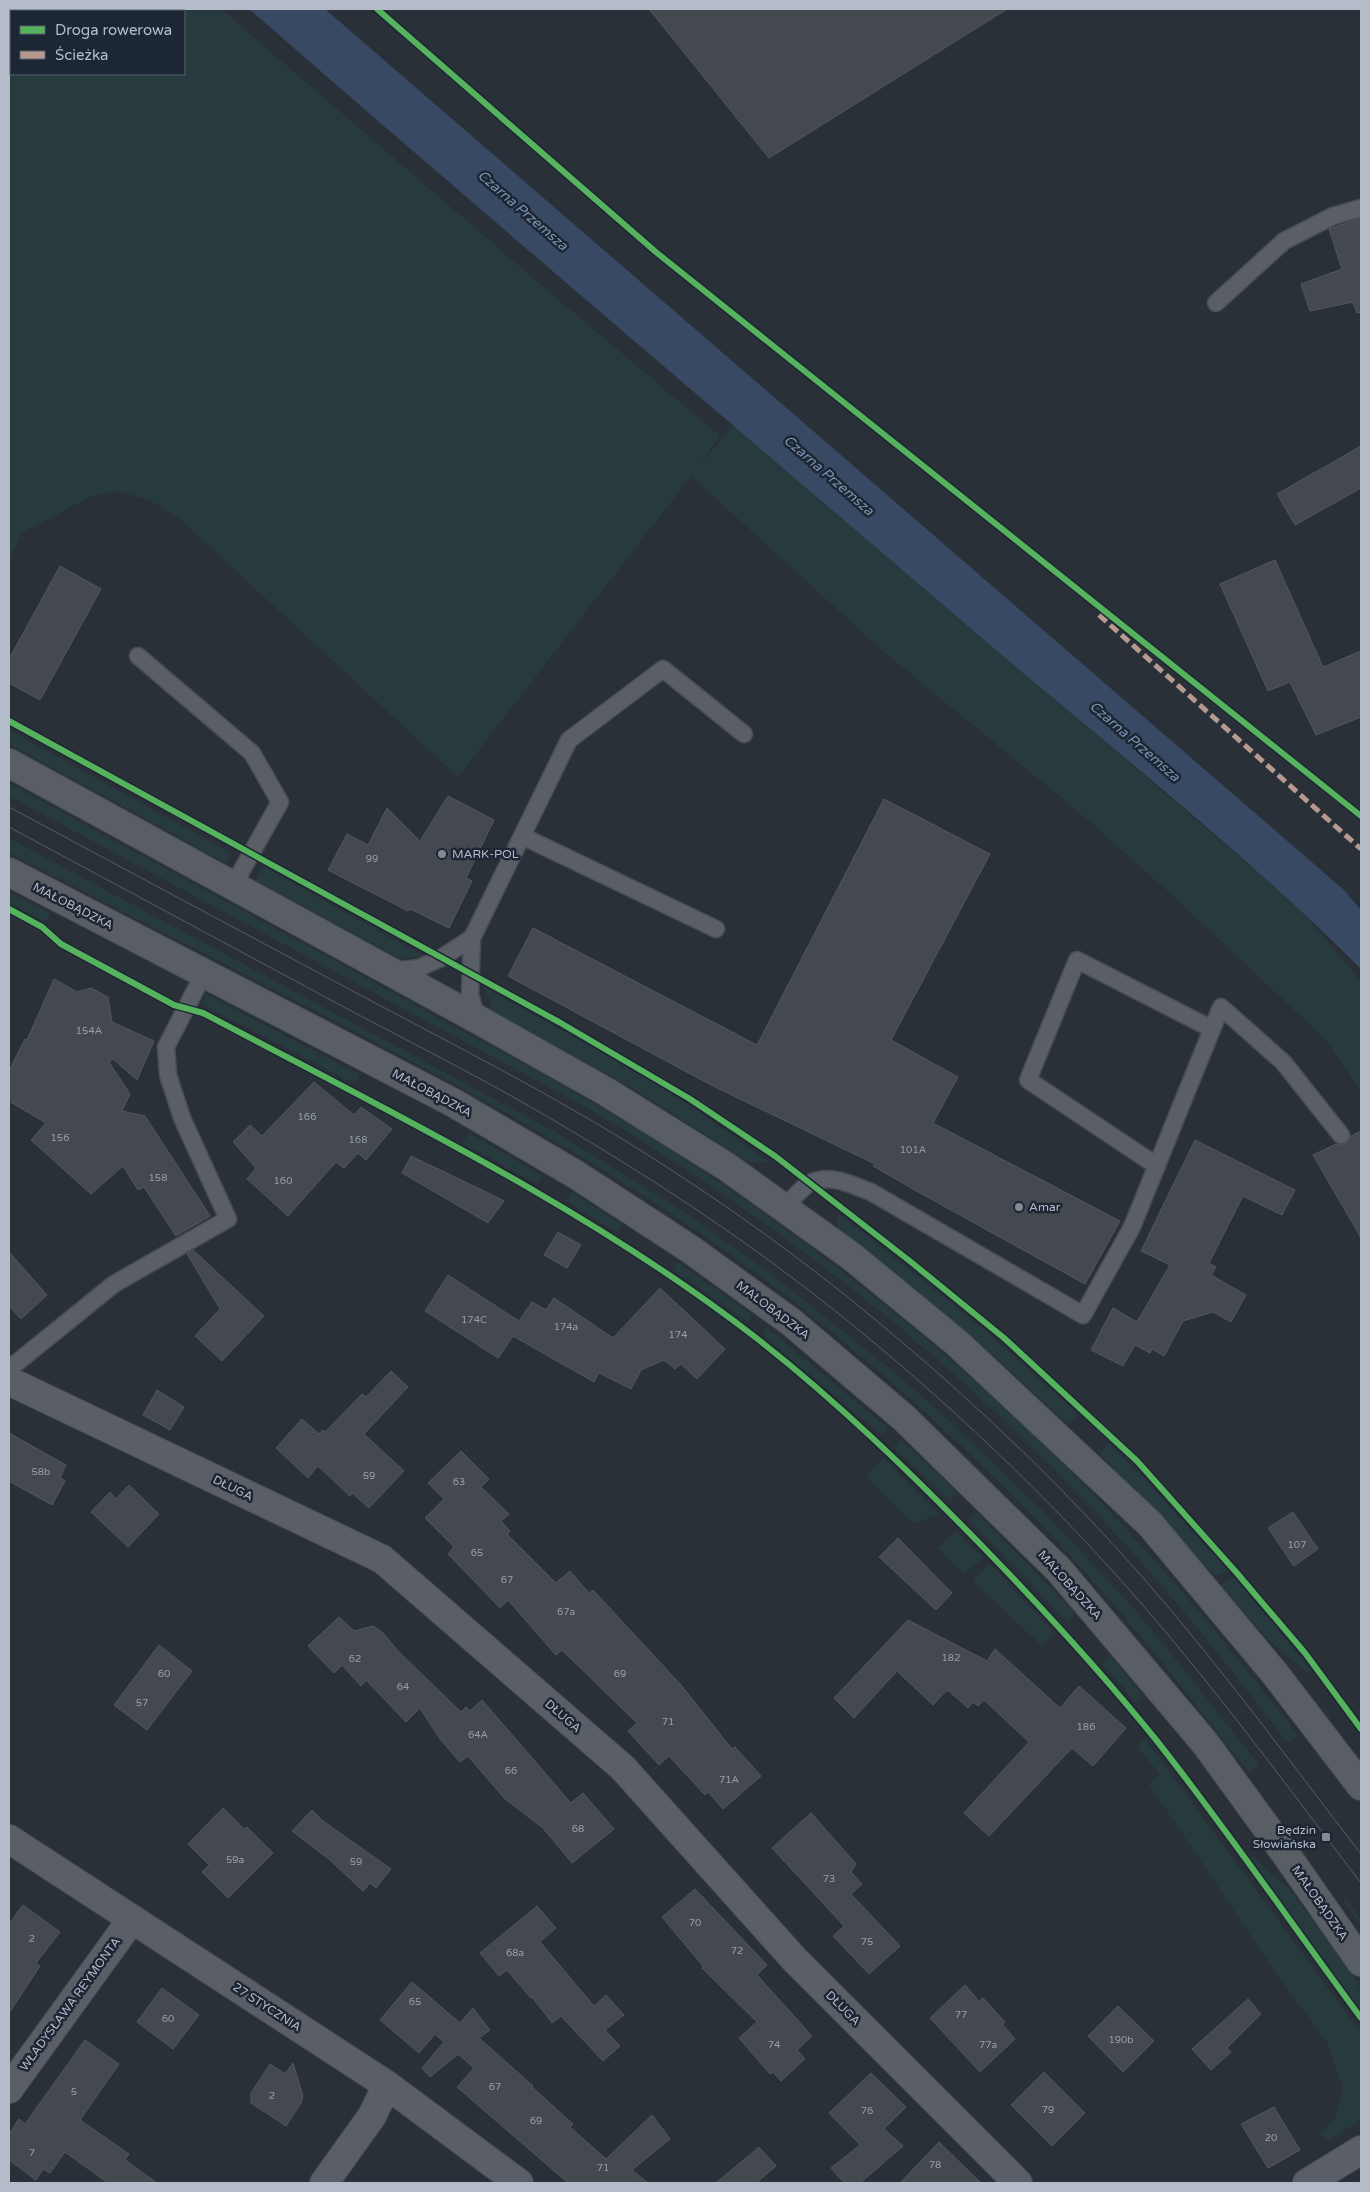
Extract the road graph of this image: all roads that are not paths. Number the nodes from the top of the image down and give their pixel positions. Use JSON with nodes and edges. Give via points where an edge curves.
{"nodes":[{"id":1,"x":1361,"y":208,"type":"edge"},
{"id":2,"x":1216,"y":303,"type":"dead end"},
{"id":3,"x":138,"y":656,"type":"dead end"},
{"id":4,"x":744,"y":734,"type":"dead end"},
{"id":5,"x":9,"y":763,"type":"edge"},
{"id":6,"x":522,"y":836,"type":"junction"},
{"id":7,"x":9,"y":872,"type":"edge"},
{"id":8,"x":233,"y":886,"type":"junction"},
{"id":9,"x":716,"y":930,"type":"dead end"},
{"id":10,"x":472,"y":938,"type":"junction"},
{"id":11,"x":389,"y":971,"type":"junction"},
{"id":12,"x":204,"y":973,"type":"junction"},
{"id":13,"x":477,"y":1019,"type":"junction"},
{"id":14,"x":1212,"y":1028,"type":"junction"},
{"id":15,"x":1341,"y":1135,"type":"dead end"},
{"id":16,"x":1157,"y":1166,"type":"junction"},
{"id":17,"x":784,"y":1208,"type":"junction"},
{"id":18,"x":9,"y":1369,"type":"edge"},
{"id":19,"x":9,"y":1381,"type":"edge"},
{"id":20,"x":1361,"y":1786,"type":"edge"},
{"id":21,"x":9,"y":1839,"type":"edge"},
{"id":22,"x":132,"y":1919,"type":"junction"},
{"id":23,"x":1361,"y":1962,"type":"edge"},
{"id":24,"x":387,"y":2084,"type":"junction"},
{"id":25,"x":9,"y":2089,"type":"edge"},
{"id":26,"x":1361,"y":2150,"type":"edge"},
{"id":27,"x":324,"y":2183,"type":"edge"},
{"id":28,"x":519,"y":2183,"type":"edge"},
{"id":29,"x":1018,"y":2183,"type":"edge"},
{"id":30,"x":1307,"y":2183,"type":"edge"}],
"edges":[{"from":1,"to":2,"type":"lane","via":[[1333,216],[1284,240]]},
{"from":3,"to":8,"type":"lane","via":[[252,753],[280,802]]},
{"from":4,"to":6,"type":"lane","via":[[664,669],[569,740]]},
{"from":5,"to":8,"type":"street"},
{"from":6,"to":9,"type":"lane"},
{"from":6,"to":10,"type":"lane"},
{"from":7,"to":12,"type":"street","name":"MAŁOBĄDZKA"},
{"from":8,"to":11,"type":"street"},
{"from":10,"to":11,"type":"lane","via":[[419,968]]},
{"from":10,"to":13,"type":"lane","via":[[470,995]]},
{"from":11,"to":13,"type":"street"},
{"from":12,"to":18,"type":"lane","via":[[166,1047],[168,1075],[182,1118],[228,1219],[114,1284]]},
{"from":12,"to":23,"type":"street","name":"MAŁOBĄDZKA","via":[[452,1102],[575,1174],[690,1249],[791,1322],[904,1418],[1059,1570],[1205,1743],[1286,1852]]},
{"from":13,"to":17,"type":"street","via":[[605,1091],[727,1167]]},
{"from":14,"to":15,"type":"lane","via":[[1221,1008],[1282,1062]]},
{"from":14,"to":16,"type":"lane"},
{"from":14,"to":16,"type":"lane","via":[[1077,960],[1028,1080]]},
{"from":16,"to":17,"type":"lane","via":[[1132,1227],[1083,1315],[871,1192],[842,1180],[810,1184]]},
{"from":17,"to":20,"type":"street","via":[[850,1256],[957,1343],[1150,1524],[1270,1668]]},
{"from":19,"to":29,"type":"street","name":"DŁUGA","via":[[382,1559],[623,1768],[795,1960]]},
{"from":21,"to":22,"type":"street","name":"27 STYCZNIA"},
{"from":22,"to":24,"type":"street","name":"27 STYCZNIA"},
{"from":22,"to":25,"type":"street","name":"WŁADYSŁAWA REYMONTA"},
{"from":24,"to":27,"type":"street","via":[[372,2116]]},
{"from":24,"to":28,"type":"street","name":"27 STYCZNIA"},
{"from":26,"to":30,"type":"street"}]}
